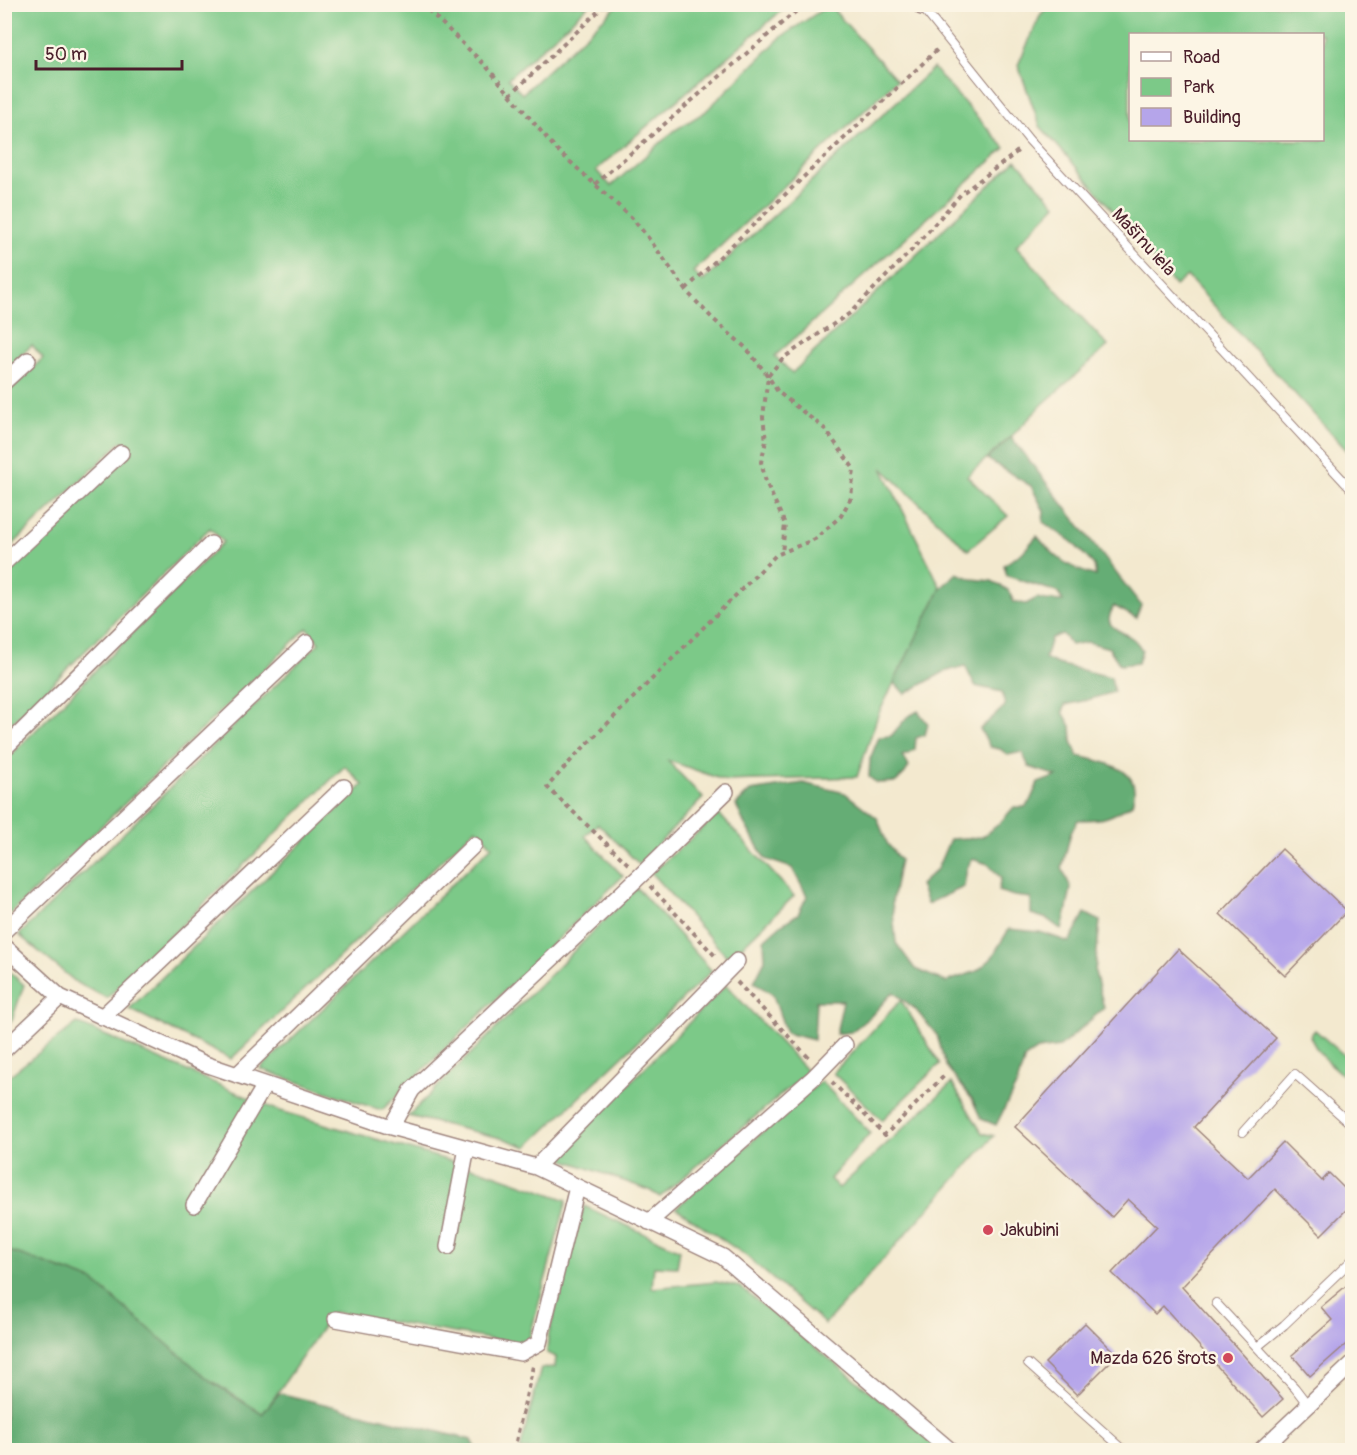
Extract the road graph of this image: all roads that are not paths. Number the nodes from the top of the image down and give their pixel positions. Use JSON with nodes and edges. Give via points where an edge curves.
{"nodes":[{"id":1,"x":922,"y":5,"type":"edge"},
{"id":2,"x":28,"y":360,"type":"dead end"},
{"id":3,"x":4,"y":382,"type":"edge"},
{"id":4,"x":121,"y":453,"type":"dead end"},
{"id":5,"x":1353,"y":490,"type":"edge"},
{"id":6,"x":211,"y":544,"type":"dead end"},
{"id":7,"x":4,"y":563,"type":"edge"},
{"id":8,"x":307,"y":643,"type":"dead end"},
{"id":9,"x":4,"y":749,"type":"edge"},
{"id":10,"x":344,"y":786,"type":"dead end"},
{"id":11,"x":726,"y":792,"type":"dead end"},
{"id":12,"x":474,"y":845,"type":"dead end"},
{"id":13,"x":4,"y":931,"type":"edge"},
{"id":14,"x":4,"y":946,"type":"edge"},
{"id":15,"x":732,"y":966,"type":"road end"},
{"id":16,"x":60,"y":997,"type":"junction"},
{"id":17,"x":102,"y":1017,"type":"junction"},
{"id":18,"x":844,"y":1045,"type":"dead end"},
{"id":19,"x":4,"y":1050,"type":"edge"},
{"id":20,"x":237,"y":1075,"type":"junction"},
{"id":21,"x":265,"y":1085,"type":"junction"},
{"id":22,"x":1353,"y":1125,"type":"edge"},
{"id":23,"x":391,"y":1127,"type":"junction"},
{"id":24,"x":1243,"y":1132,"type":"dead end"},
{"id":25,"x":467,"y":1148,"type":"junction"},
{"id":26,"x":536,"y":1167,"type":"junction"},
{"id":27,"x":577,"y":1187,"type":"junction"},
{"id":28,"x":194,"y":1205,"type":"dead end"},
{"id":29,"x":649,"y":1222,"type":"junction"},
{"id":30,"x":448,"y":1247,"type":"dead end"},
{"id":31,"x":1353,"y":1260,"type":"edge"},
{"id":32,"x":1215,"y":1303,"type":"dead end"},
{"id":33,"x":336,"y":1319,"type":"dead end"},
{"id":34,"x":1257,"y":1347,"type":"junction"},
{"id":35,"x":1028,"y":1364,"type":"dead end"},
{"id":36,"x":1353,"y":1364,"type":"edge"},
{"id":37,"x":1308,"y":1405,"type":"junction"},
{"id":38,"x":950,"y":1450,"type":"edge"},
{"id":39,"x":1124,"y":1450,"type":"edge"},
{"id":40,"x":1261,"y":1450,"type":"edge"}],
"edges":[{"from":1,"to":5,"type":"lane","name":"Mašīnu iela","via":[[1029,140]]},
{"from":2,"to":3,"type":"street"},
{"from":4,"to":7,"type":"street"},
{"from":6,"to":9,"type":"street"},
{"from":8,"to":13,"type":"street"},
{"from":10,"to":17,"type":"street"},
{"from":11,"to":23,"type":"street","via":[[412,1090]]},
{"from":12,"to":20,"type":"street"},
{"from":14,"to":16,"type":"street"},
{"from":15,"to":26,"type":"street"},
{"from":16,"to":17,"type":"street"},
{"from":16,"to":19,"type":"street"},
{"from":17,"to":20,"type":"street"},
{"from":18,"to":29,"type":"street","via":[[813,1078]]},
{"from":20,"to":21,"type":"street"},
{"from":21,"to":23,"type":"street"},
{"from":21,"to":28,"type":"street"},
{"from":22,"to":24,"type":"lane","via":[[1295,1074]]},
{"from":23,"to":25,"type":"street"},
{"from":25,"to":26,"type":"street"},
{"from":25,"to":30,"type":"street"},
{"from":26,"to":27,"type":"street"},
{"from":27,"to":29,"type":"street"},
{"from":27,"to":33,"type":"street","via":[[539,1342],[521,1353]]},
{"from":29,"to":38,"type":"street","via":[[723,1257]]},
{"from":31,"to":34,"type":"lane"},
{"from":32,"to":34,"type":"lane"},
{"from":34,"to":37,"type":"lane"},
{"from":35,"to":39,"type":"lane"},
{"from":36,"to":37,"type":"street"},
{"from":37,"to":40,"type":"street"}]}
